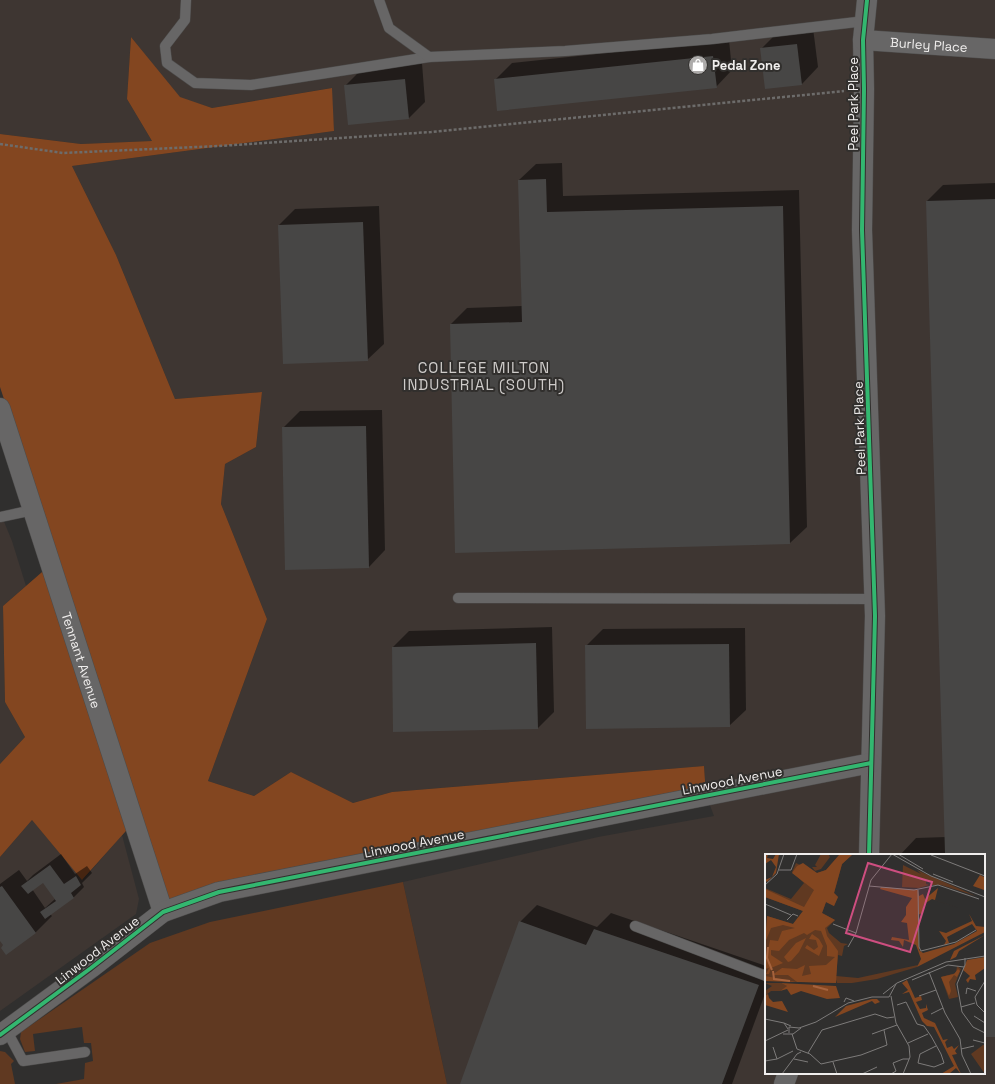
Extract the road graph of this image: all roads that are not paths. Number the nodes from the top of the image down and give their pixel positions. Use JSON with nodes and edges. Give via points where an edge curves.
{"nodes":[{"id":1,"x":186,"y":0,"type":"edge"},
{"id":2,"x":380,"y":0,"type":"edge"},
{"id":3,"x":867,"y":0,"type":"edge"},
{"id":4,"x":864,"y":30,"type":"junction"},
{"id":5,"x":995,"y":49,"type":"edge"},
{"id":6,"x":429,"y":57,"type":"junction"},
{"id":7,"x":0,"y":408,"type":"edge"},
{"id":8,"x":33,"y":510,"type":"junction"},
{"id":9,"x":0,"y":517,"type":"edge"},
{"id":10,"x":458,"y":598,"type":"dead end"},
{"id":11,"x":875,"y":599,"type":"junction"},
{"id":12,"x":871,"y":763,"type":"junction"},
{"id":13,"x":869,"y":854,"type":"edge"},
{"id":14,"x":163,"y":912,"type":"junction"},
{"id":15,"x":635,"y":926,"type":"dead end"},
{"id":16,"x":765,"y":976,"type":"edge"},
{"id":17,"x":3,"y":1033,"type":"edge"},
{"id":18,"x":85,"y":1052,"type":"dead end"},
{"id":19,"x":788,"y":1074,"type":"edge"},
{"id":20,"x":784,"y":1084,"type":"edge"}],
"edges":[{"from":1,"to":6,"type":"lane","via":[[186,20],[165,46],[166,57],[167,63],[195,83],[251,85]]},
{"from":2,"to":6,"type":"lane","via":[[389,28]]},
{"from":3,"to":4,"type":"street","name":"Peel Park Place"},
{"from":4,"to":5,"type":"street","name":"Burley Place"},
{"from":4,"to":6,"type":"lane"},
{"from":4,"to":11,"type":"street","name":"Peel Park Place","via":[[862,230]]},
{"from":7,"to":8,"type":"street","name":"Tennant Avenue"},
{"from":8,"to":9,"type":"lane"},
{"from":8,"to":14,"type":"street","name":"Tennant Avenue"},
{"from":10,"to":11,"type":"lane"},
{"from":11,"to":12,"type":"street","name":"Peel Park Place"},
{"from":12,"to":13,"type":"street","name":"Peel Park Place"},
{"from":12,"to":14,"type":"street","name":"Linwood Avenue","via":[[219,892]]},
{"from":14,"to":17,"type":"street","name":"Linwood Avenue"},
{"from":15,"to":16,"type":"lane"},
{"from":17,"to":18,"type":"lane","via":[[23,1060]]},
{"from":19,"to":20,"type":"street"}]}
